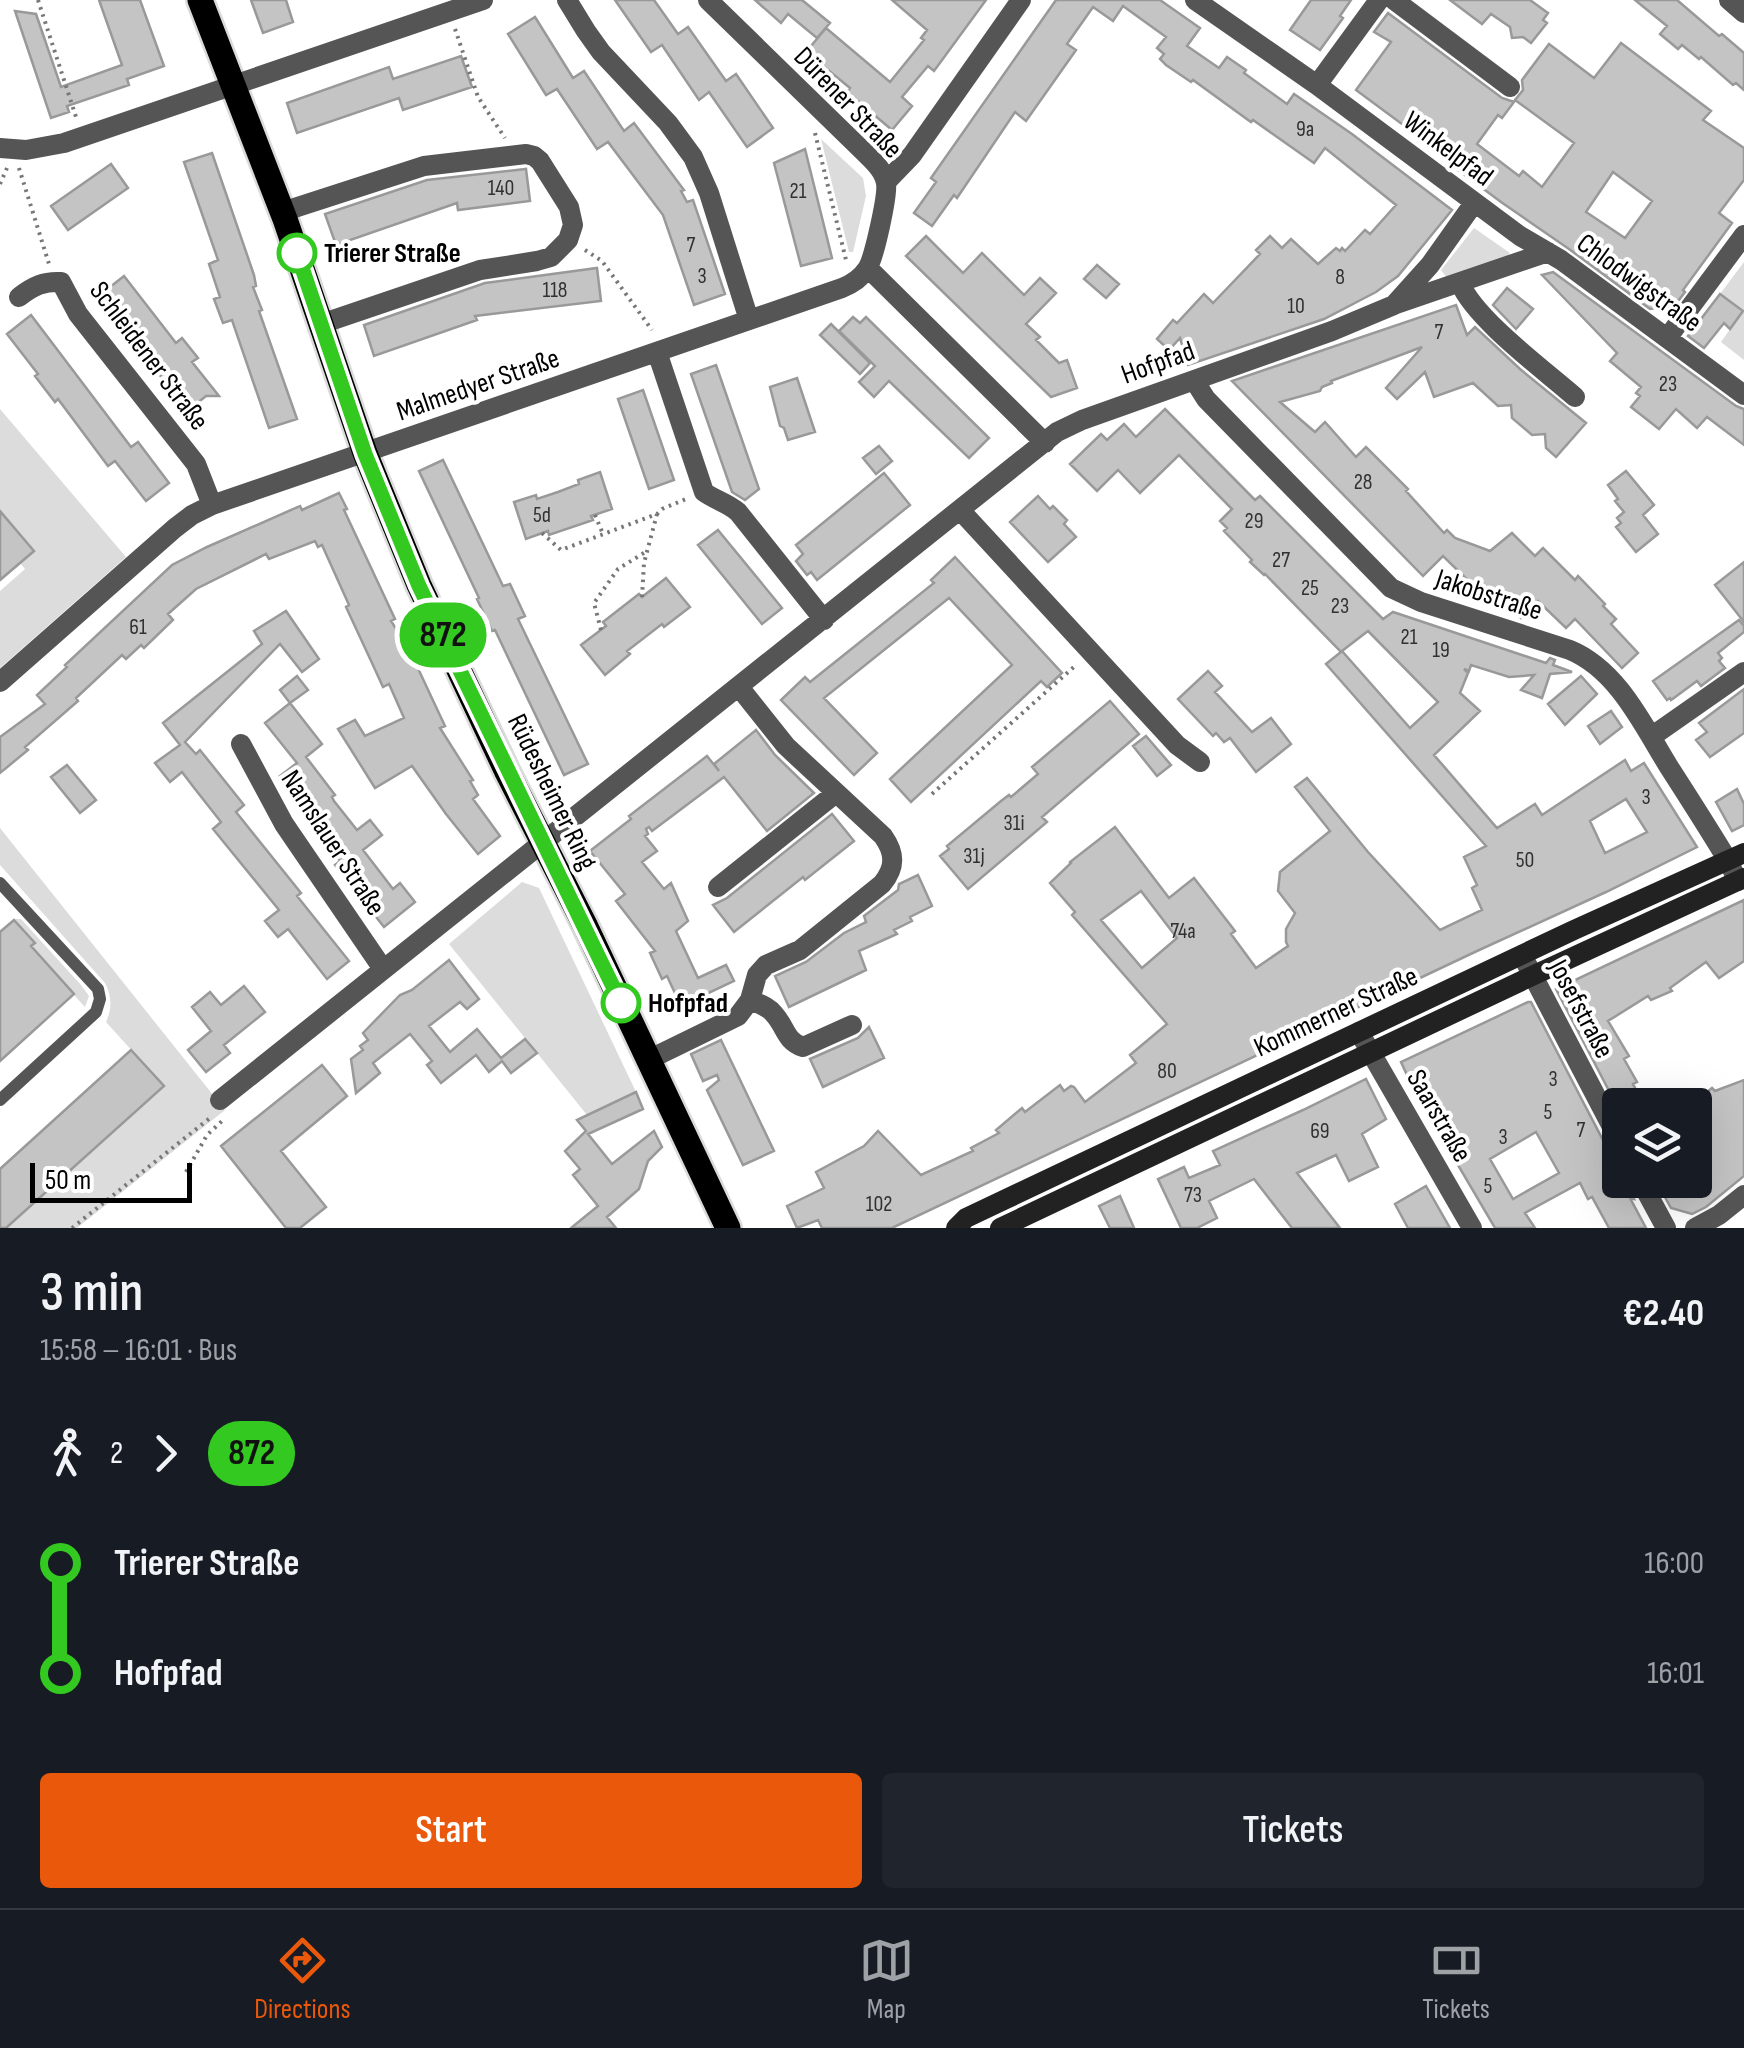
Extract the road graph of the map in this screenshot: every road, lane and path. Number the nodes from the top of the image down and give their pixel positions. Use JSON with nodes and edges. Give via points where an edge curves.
{"nodes":[{"id":1,"x":38,"y":0,"type":"edge"},
{"id":2,"x":200,"y":0,"type":"edge"},
{"id":3,"x":567,"y":0,"type":"edge"},
{"id":4,"x":708,"y":0,"type":"edge"},
{"id":5,"x":1021,"y":0,"type":"edge"},
{"id":6,"x":1196,"y":0,"type":"edge"},
{"id":7,"x":1379,"y":0,"type":"edge"},
{"id":8,"x":1394,"y":0,"type":"edge"},
{"id":9,"x":1729,"y":0,"type":"edge"},
{"id":10,"x":474,"y":1,"type":"edge"},
{"id":11,"x":448,"y":12,"type":"junction"},
{"id":12,"x":1744,"y":13,"type":"edge"},
{"id":13,"x":1317,"y":85,"type":"junction"},
{"id":14,"x":234,"y":86,"type":"junction"},
{"id":15,"x":1510,"y":86,"type":"dead end"},
{"id":16,"x":809,"y":99,"type":"junction"},
{"id":17,"x":83,"y":136,"type":"junction"},
{"id":18,"x":6,"y":148,"type":"edge"},
{"id":19,"x":516,"y":154,"type":"junction"},
{"id":20,"x":886,"y":182,"type":"junction"},
{"id":21,"x":1474,"y":203,"type":"junction"},
{"id":22,"x":282,"y":212,"type":"junction"},
{"id":23,"x":1744,"y":235,"type":"edge"},
{"id":24,"x":568,"y":240,"type":"junction"},
{"id":25,"x":1548,"y":252,"type":"junction"},
{"id":26,"x":868,"y":268,"type":"junction"},
{"id":27,"x":48,"y":281,"type":"junction"},
{"id":28,"x":1460,"y":283,"type":"junction"},
{"id":29,"x":852,"y":284,"type":"junction"},
{"id":30,"x":19,"y":297,"type":"dead end"},
{"id":31,"x":1394,"y":304,"type":"junction"},
{"id":32,"x":749,"y":320,"type":"junction"},
{"id":33,"x":321,"y":324,"type":"junction"},
{"id":34,"x":1668,"y":337,"type":"junction"},
{"id":35,"x":658,"y":352,"type":"junction"},
{"id":36,"x":1194,"y":380,"type":"junction"},
{"id":37,"x":1744,"y":395,"type":"edge"},
{"id":38,"x":1575,"y":396,"type":"dead end"},
{"id":39,"x":1045,"y":443,"type":"junction"},
{"id":40,"x":365,"y":454,"type":"junction"},
{"id":41,"x":704,"y":492,"type":"junction"},
{"id":42,"x":212,"y":505,"type":"junction"},
{"id":43,"x":960,"y":510,"type":"junction"},
{"id":44,"x":658,"y":514,"type":"junction"},
{"id":45,"x":595,"y":515,"type":"dead end"},
{"id":46,"x":542,"y":533,"type":"dead end"},
{"id":47,"x":602,"y":534,"type":"junction"},
{"id":48,"x":647,"y":550,"type":"junction"},
{"id":49,"x":642,"y":597,"type":"dead end"},
{"id":50,"x":824,"y":620,"type":"junction"},
{"id":51,"x":600,"y":630,"type":"dead end"},
{"id":52,"x":1091,"y":652,"type":"junction"},
{"id":53,"x":1744,"y":672,"type":"edge"},
{"id":54,"x":0,"y":682,"type":"edge"},
{"id":55,"x":739,"y":687,"type":"junction"},
{"id":56,"x":1651,"y":737,"type":"junction"},
{"id":57,"x":242,"y":744,"type":"dead end"},
{"id":58,"x":1200,"y":762,"type":"dead end"},
{"id":59,"x":836,"y":792,"type":"junction"},
{"id":60,"x":932,"y":794,"type":"dead end"},
{"id":61,"x":544,"y":843,"type":"junction"},
{"id":62,"x":1736,"y":856,"type":"edge"},
{"id":63,"x":1741,"y":880,"type":"edge"},
{"id":64,"x":0,"y":884,"type":"edge"},
{"id":65,"x":718,"y":887,"type":"dead end"},
{"id":66,"x":1522,"y":956,"type":"junction"},
{"id":67,"x":383,"y":969,"type":"junction"},
{"id":68,"x":1532,"y":976,"type":"junction"},
{"id":69,"x":750,"y":1000,"type":"junction"},
{"id":70,"x":852,"y":1025,"type":"dead end"},
{"id":71,"x":1359,"y":1032,"type":"junction"},
{"id":72,"x":1371,"y":1052,"type":"junction"},
{"id":73,"x":648,"y":1060,"type":"junction"},
{"id":74,"x":242,"y":1082,"type":"junction"},
{"id":75,"x":0,"y":1100,"type":"edge"},
{"id":76,"x":220,"y":1100,"type":"joint"},
{"id":77,"x":1602,"y":1108,"type":"edge"},
{"id":78,"x":186,"y":1172,"type":"dead end"},
{"id":79,"x":1744,"y":1195,"type":"edge"},
{"id":80,"x":1650,"y":1198,"type":"edge"},
{"id":81,"x":1006,"y":1199,"type":"junction"},
{"id":82,"x":1013,"y":1226,"type":"edge"},
{"id":83,"x":72,"y":1228,"type":"edge"},
{"id":84,"x":728,"y":1228,"type":"edge"},
{"id":85,"x":956,"y":1228,"type":"edge"},
{"id":86,"x":1472,"y":1228,"type":"edge"},
{"id":87,"x":1666,"y":1228,"type":"edge"},
{"id":88,"x":1695,"y":1228,"type":"edge"}],
"edges":[{"from":1,"to":17,"type":"path"},
{"from":2,"to":14,"type":"main road","name":"Rüdesheimer Ring"},
{"from":3,"to":32,"type":"street","via":[[602,52],[693,157]]},
{"from":4,"to":16,"type":"street","name":"Dürener Straße"},
{"from":5,"to":20,"type":"street"},
{"from":6,"to":13,"type":"street","name":"Winkelpfad"},
{"from":7,"to":13,"type":"street"},
{"from":8,"to":15,"type":"street"},
{"from":9,"to":12,"type":"street"},
{"from":10,"to":11,"type":"street"},
{"from":11,"to":14,"type":"street"},
{"from":11,"to":19,"type":"path","via":[[478,98]]},
{"from":13,"to":21,"type":"street","name":"Winkelpfad"},
{"from":14,"to":17,"type":"street"},
{"from":14,"to":22,"type":"main road","name":"Rüdesheimer Ring"},
{"from":16,"to":20,"type":"street","name":"Dürener Straße"},
{"from":16,"to":29,"type":"path"},
{"from":17,"to":18,"type":"street","via":[[36,149]]},
{"from":18,"to":27,"type":"path","via":[[50,262]]},
{"from":19,"to":22,"type":"street","via":[[424,166]]},
{"from":19,"to":24,"type":"street","via":[[534,156],[569,207]]},
{"from":20,"to":26,"type":"street","name":"Dürener Straße"},
{"from":21,"to":25,"type":"street","name":"Winkelpfad"},
{"from":21,"to":31,"type":"street","name":"Hofpfad"},
{"from":22,"to":33,"type":"main road","name":"Rüdesheimer Ring"},
{"from":23,"to":34,"type":"street"},
{"from":24,"to":33,"type":"street","via":[[551,257],[480,270]]},
{"from":24,"to":35,"type":"path","via":[[602,261],[654,332]]},
{"from":25,"to":28,"type":"street","name":"Hofpfad"},
{"from":25,"to":34,"type":"street","name":"Chlodwigstraße"},
{"from":26,"to":29,"type":"street"},
{"from":26,"to":39,"type":"street"},
{"from":27,"to":30,"type":"street","name":"Schleidener Straße"},
{"from":27,"to":42,"type":"street","name":"Schleidener Straße","via":[[61,282],[78,314],[196,464]]},
{"from":28,"to":31,"type":"street","name":"Hofpfad"},
{"from":28,"to":38,"type":"street","via":[[1484,318]]},
{"from":29,"to":32,"type":"street","name":"Malmedyer Straße"},
{"from":31,"to":36,"type":"street","name":"Hofpfad"},
{"from":32,"to":35,"type":"street","name":"Malmedyer Straße"},
{"from":33,"to":40,"type":"main road","name":"Rüdesheimer Ring"},
{"from":34,"to":37,"type":"street","name":"Chlodwigstraße"},
{"from":35,"to":40,"type":"street","name":"Malmedyer Straße"},
{"from":35,"to":41,"type":"street"},
{"from":36,"to":39,"type":"street","name":"Hofpfad","via":[[1082,420]]},
{"from":36,"to":56,"type":"street","name":"Jakobstraße","via":[[1391,588],[1583,655],[1621,692]]},
{"from":39,"to":43,"type":"street","name":"Hofpfad"},
{"from":40,"to":42,"type":"street","name":"Malmedyer Straße"},
{"from":40,"to":61,"type":"main road","name":"Rüdesheimer Ring","via":[[419,586]]},
{"from":41,"to":44,"type":"path"},
{"from":41,"to":50,"type":"street","via":[[738,512]]},
{"from":42,"to":54,"type":"street","name":"Malmedyer Straße","via":[[175,528]]},
{"from":43,"to":50,"type":"street","name":"Hofpfad"},
{"from":43,"to":52,"type":"street"},
{"from":44,"to":47,"type":"path"},
{"from":44,"to":48,"type":"path"},
{"from":45,"to":47,"type":"path"},
{"from":46,"to":47,"type":"path","via":[[561,550]]},
{"from":48,"to":49,"type":"path"},
{"from":48,"to":51,"type":"path","via":[[618,569],[594,603]]},
{"from":50,"to":55,"type":"street","name":"Hofpfad"},
{"from":52,"to":58,"type":"street","via":[[1177,746]]},
{"from":52,"to":60,"type":"path"},
{"from":53,"to":56,"type":"street"},
{"from":55,"to":59,"type":"street","via":[[786,746]]},
{"from":55,"to":61,"type":"street","name":"Hofpfad"},
{"from":56,"to":62,"type":"street","name":"Jakobstraße"},
{"from":57,"to":67,"type":"street","name":"Namslauer Straße","via":[[284,824]]},
{"from":59,"to":65,"type":"street"},
{"from":59,"to":69,"type":"street","via":[[892,849],[892,873],[800,950],[766,965]]},
{"from":61,"to":67,"type":"street","name":"Hofpfad"},
{"from":61,"to":73,"type":"main road","name":"Rüdesheimer Ring"},
{"from":62,"to":63,"type":"street","name":"Jakobstraße"},
{"from":62,"to":66,"type":"street","name":"Kommerner Straße"},
{"from":63,"to":68,"type":"street","name":"Kommerner Straße"},
{"from":64,"to":75,"type":"lane","via":[[98,988],[100,999],[96,1012]]},
{"from":66,"to":68,"type":"street","name":"Josefstraße"},
{"from":66,"to":71,"type":"street","name":"Kommerner Straße"},
{"from":67,"to":74,"type":"street","name":"Hofpfad"},
{"from":68,"to":72,"type":"street","name":"Kommerner Straße"},
{"from":68,"to":77,"type":"street","name":"Josefstraße"},
{"from":69,"to":70,"type":"street","via":[[778,1016],[788,1039],[803,1047]]},
{"from":69,"to":73,"type":"street","via":[[728,1023]]},
{"from":71,"to":72,"type":"street","name":"Saarstraße"},
{"from":71,"to":81,"type":"street","name":"Kommerner Straße"},
{"from":72,"to":82,"type":"street","name":"Kommerner Straße"},
{"from":72,"to":86,"type":"street","name":"Saarstraße"},
{"from":73,"to":84,"type":"main road","name":"Rüdesheimer Ring"},
{"from":74,"to":76,"type":"street","name":"Hofpfad"},
{"from":74,"to":78,"type":"path","via":[[231,1113],[207,1135]]},
{"from":76,"to":83,"type":"path","via":[[223,1108]]},
{"from":79,"to":88,"type":"street"},
{"from":80,"to":87,"type":"street"},
{"from":81,"to":82,"type":"street"},
{"from":81,"to":85,"type":"street","name":"Kommerner Straße"}]}
